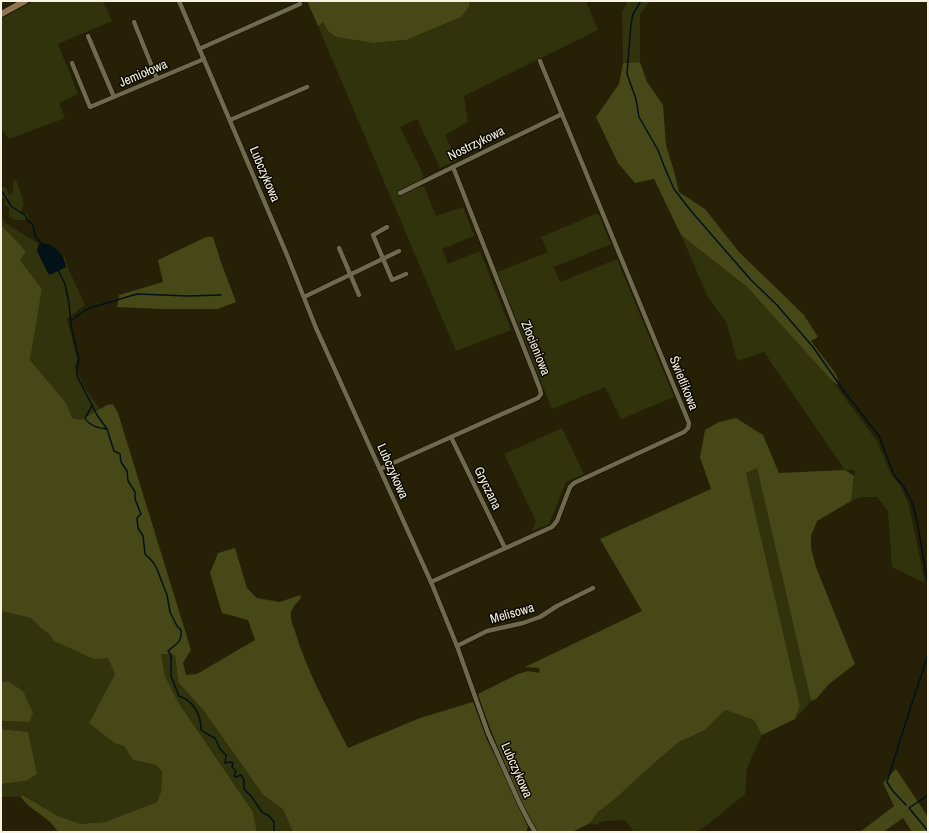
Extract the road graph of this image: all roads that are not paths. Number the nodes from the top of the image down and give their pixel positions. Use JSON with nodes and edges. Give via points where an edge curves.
{"nodes":[{"id":1,"x":25,"y":1,"type":"edge"},
{"id":2,"x":179,"y":1,"type":"edge"},
{"id":3,"x":300,"y":4,"type":"dead end"},
{"id":4,"x":1,"y":14,"type":"edge"},
{"id":5,"x":134,"y":22,"type":"dead end"},
{"id":6,"x":88,"y":36,"type":"dead end"},
{"id":7,"x":200,"y":49,"type":"junction"},
{"id":8,"x":204,"y":59,"type":"junction"},
{"id":9,"x":540,"y":61,"type":"dead end"},
{"id":10,"x":72,"y":63,"type":"dead end"},
{"id":11,"x":157,"y":79,"type":"junction"},
{"id":12,"x":306,"y":87,"type":"dead end"},
{"id":13,"x":114,"y":97,"type":"junction"},
{"id":14,"x":562,"y":114,"type":"junction"},
{"id":15,"x":230,"y":120,"type":"junction"},
{"id":16,"x":453,"y":167,"type":"junction"},
{"id":17,"x":400,"y":193,"type":"dead end"},
{"id":18,"x":387,"y":227,"type":"dead end"},
{"id":19,"x":339,"y":248,"type":"dead end"},
{"id":20,"x":399,"y":251,"type":"dead end"},
{"id":21,"x":383,"y":258,"type":"junction"},
{"id":22,"x":350,"y":274,"type":"junction"},
{"id":23,"x":406,"y":274,"type":"dead end"},
{"id":24,"x":359,"y":295,"type":"dead end"},
{"id":25,"x":304,"y":297,"type":"junction"},
{"id":26,"x":451,"y":437,"type":"junction"},
{"id":27,"x":380,"y":469,"type":"junction"},
{"id":28,"x":505,"y":548,"type":"junction"},
{"id":29,"x":431,"y":582,"type":"junction"},
{"id":30,"x":593,"y":588,"type":"dead end"},
{"id":31,"x":456,"y":646,"type":"junction"},
{"id":32,"x":535,"y":832,"type":"edge"}],
"edges":[{"from":1,"to":4,"type":"street"},
{"from":2,"to":7,"type":"street","name":"Lubczykowa"},
{"from":3,"to":7,"type":"street"},
{"from":5,"to":11,"type":"street"},
{"from":6,"to":13,"type":"street"},
{"from":7,"to":8,"type":"street","name":"Lubczykowa"},
{"from":8,"to":11,"type":"street","name":"Jemiołowa"},
{"from":8,"to":15,"type":"street","name":"Lubczykowa"},
{"from":9,"to":14,"type":"street","name":"Świetlikowa"},
{"from":10,"to":13,"type":"street","name":"Jemiołowa","via":[[90,107]]},
{"from":11,"to":13,"type":"street","name":"Jemiołowa"},
{"from":12,"to":15,"type":"street"},
{"from":14,"to":16,"type":"street","name":"Nostrzykowa"},
{"from":14,"to":28,"type":"street","name":"Świetlikowa","via":[[689,423],[684,432],[574,483],[552,527]]},
{"from":15,"to":25,"type":"street","name":"Lubczykowa"},
{"from":16,"to":17,"type":"street","name":"Nostrzykowa"},
{"from":16,"to":26,"type":"street","name":"Złocieniowa","via":[[540,394],[538,398]]},
{"from":18,"to":21,"type":"street","via":[[373,235]]},
{"from":19,"to":22,"type":"street"},
{"from":20,"to":21,"type":"street"},
{"from":21,"to":22,"type":"street"},
{"from":21,"to":23,"type":"street","via":[[392,280]]},
{"from":22,"to":24,"type":"street"},
{"from":22,"to":25,"type":"street"},
{"from":25,"to":27,"type":"street","name":"Lubczykowa"},
{"from":26,"to":27,"type":"street","name":"Złocieniowa"},
{"from":26,"to":28,"type":"street","name":"Gryczana"},
{"from":27,"to":29,"type":"street","name":"Lubczykowa"},
{"from":28,"to":29,"type":"street","name":"Świetlikowa"},
{"from":29,"to":31,"type":"street","name":"Lubczykowa"},
{"from":30,"to":31,"type":"street","name":"Melisowa","via":[[540,617],[487,632]]},
{"from":31,"to":32,"type":"street","name":"Lubczykowa","via":[[488,733]]}]}
